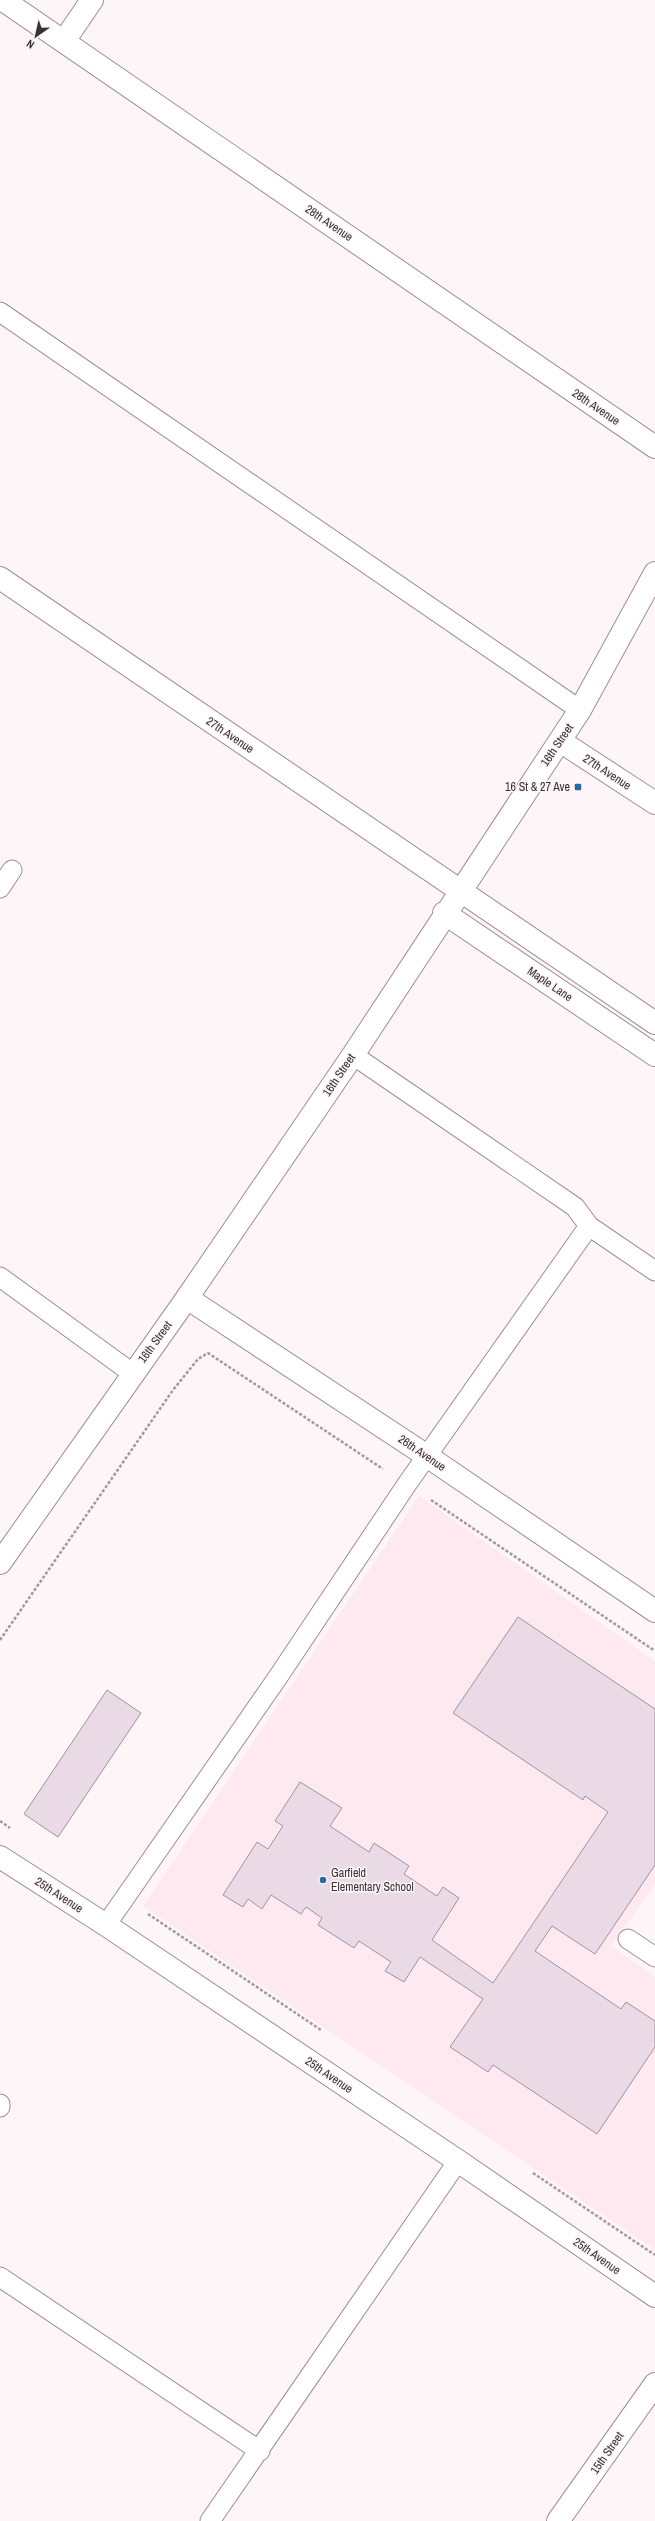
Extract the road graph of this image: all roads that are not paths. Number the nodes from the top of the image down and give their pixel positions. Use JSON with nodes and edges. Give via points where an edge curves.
{"nodes":[{"id":1,"x":3,"y":0,"type":"edge"},
{"id":2,"x":92,"y":0,"type":"edge"},
{"id":3,"x":64,"y":41,"type":"junction"},
{"id":4,"x":0,"y":312,"type":"edge"},
{"id":5,"x":655,"y":447,"type":"edge"},
{"id":6,"x":655,"y":573,"type":"edge"},
{"id":7,"x":0,"y":578,"type":"edge"},
{"id":8,"x":580,"y":710,"type":"junction"},
{"id":9,"x":560,"y":741,"type":"junction"},
{"id":10,"x":655,"y":803,"type":"edge"},
{"id":11,"x":12,"y":870,"type":"dead end"},
{"id":12,"x":0,"y":888,"type":"edge"},
{"id":13,"x":460,"y":892,"type":"junction"},
{"id":14,"x":444,"y":913,"type":"junction"},
{"id":15,"x":655,"y":1023,"type":"edge"},
{"id":16,"x":353,"y":1055,"type":"junction"},
{"id":17,"x":655,"y":1055,"type":"edge"},
{"id":18,"x":590,"y":1226,"type":"junction"},
{"id":19,"x":655,"y":1271,"type":"edge"},
{"id":20,"x":0,"y":1277,"type":"edge"},
{"id":21,"x":187,"y":1298,"type":"junction"},
{"id":22,"x":132,"y":1374,"type":"junction"},
{"id":23,"x":427,"y":1456,"type":"junction"},
{"id":24,"x":4,"y":1549,"type":"edge"},
{"id":25,"x":655,"y":1611,"type":"edge"},
{"id":26,"x":0,"y":1857,"type":"edge"},
{"id":27,"x":106,"y":1925,"type":"junction"},
{"id":28,"x":628,"y":1939,"type":"dead end"},
{"id":29,"x":655,"y":1958,"type":"edge"},
{"id":30,"x":458,"y":2161,"type":"junction"},
{"id":31,"x":0,"y":2277,"type":"edge"},
{"id":32,"x":655,"y":2296,"type":"edge"},
{"id":33,"x":655,"y":2384,"type":"edge"},
{"id":34,"x":260,"y":2450,"type":"junction"},
{"id":35,"x":210,"y":2521,"type":"edge"},
{"id":36,"x":558,"y":2521,"type":"edge"}],
"edges":[{"from":1,"to":3,"type":"street","name":"28th Avenue"},
{"from":2,"to":3,"type":"street"},
{"from":3,"to":5,"type":"street","name":"28th Avenue"},
{"from":4,"to":8,"type":"lane"},
{"from":6,"to":8,"type":"street","name":"16th Street"},
{"from":7,"to":13,"type":"street","name":"27th Avenue"},
{"from":8,"to":9,"type":"street","name":"16th Street"},
{"from":9,"to":10,"type":"street","name":"27th Avenue"},
{"from":9,"to":13,"type":"street","name":"16th Street"},
{"from":11,"to":12,"type":"lane"},
{"from":13,"to":14,"type":"street","name":"16th Street"},
{"from":13,"to":15,"type":"street"},
{"from":14,"to":16,"type":"street","name":"16th Street"},
{"from":14,"to":17,"type":"street","name":"Maple Lane"},
{"from":16,"to":18,"type":"lane","via":[[575,1207]]},
{"from":16,"to":21,"type":"street","name":"16th Street"},
{"from":18,"to":19,"type":"lane"},
{"from":18,"to":23,"type":"lane"},
{"from":20,"to":22,"type":"lane"},
{"from":21,"to":22,"type":"street","name":"16th Street"},
{"from":21,"to":23,"type":"street","name":"26th Avenue"},
{"from":22,"to":24,"type":"street","name":"16th Street"},
{"from":23,"to":25,"type":"street","name":"26th Avenue"},
{"from":23,"to":27,"type":"lane"},
{"from":26,"to":27,"type":"street","name":"25th Avenue"},
{"from":27,"to":30,"type":"street","name":"25th Avenue"},
{"from":28,"to":29,"type":"lane"},
{"from":30,"to":32,"type":"street","name":"25th Avenue"},
{"from":30,"to":34,"type":"lane"},
{"from":31,"to":34,"type":"lane"},
{"from":33,"to":36,"type":"street","name":"15th Street"},
{"from":34,"to":35,"type":"lane"}]}
